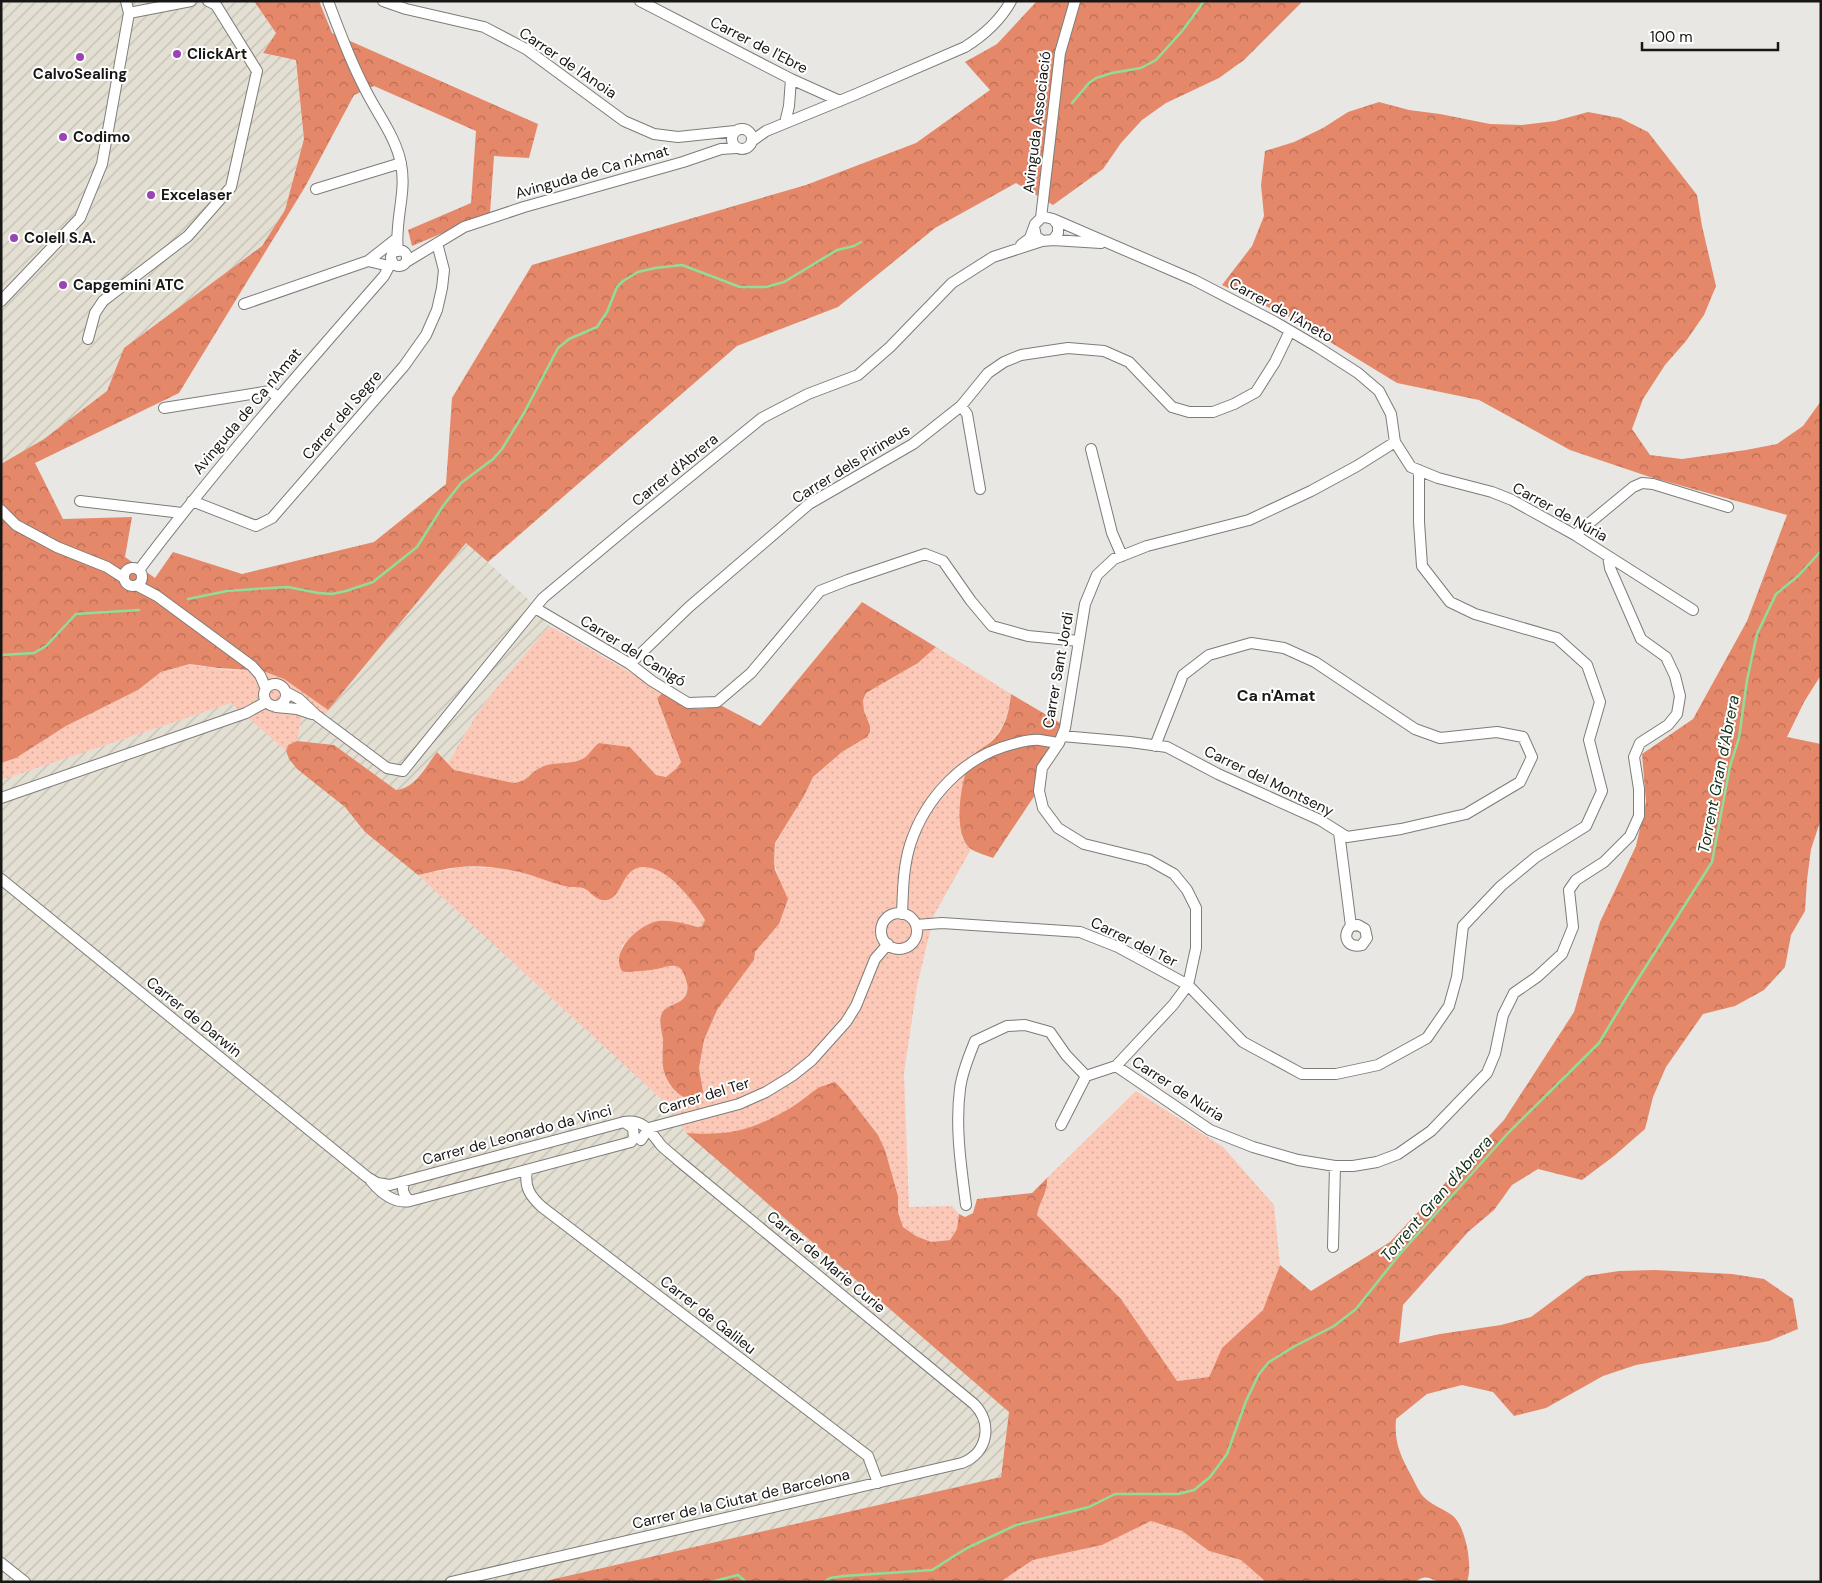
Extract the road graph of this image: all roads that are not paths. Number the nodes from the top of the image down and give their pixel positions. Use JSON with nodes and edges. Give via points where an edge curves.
{"nodes":[{"id":1,"x":126,"y":1,"type":"edge"},
{"id":2,"x":192,"y":1,"type":"edge"},
{"id":3,"x":208,"y":1,"type":"edge"},
{"id":4,"x":328,"y":1,"type":"edge"},
{"id":5,"x":382,"y":1,"type":"edge"},
{"id":6,"x":640,"y":1,"type":"edge"},
{"id":7,"x":1011,"y":1,"type":"edge"},
{"id":8,"x":1075,"y":1,"type":"edge"},
{"id":9,"x":129,"y":13,"type":"junction"},
{"id":10,"x":791,"y":78,"type":"junction"},
{"id":11,"x":840,"y":101,"type":"junction"},
{"id":12,"x":785,"y":123,"type":"junction"},
{"id":13,"x":748,"y":131,"type":"junction"},
{"id":14,"x":766,"y":131,"type":"junction"},
{"id":15,"x":734,"y":139,"type":"junction"},
{"id":16,"x":752,"y":141,"type":"junction"},
{"id":17,"x":401,"y":164,"type":"junction"},
{"id":18,"x":316,"y":189,"type":"dead end"},
{"id":19,"x":1041,"y":218,"type":"junction"},
{"id":20,"x":1053,"y":219,"type":"junction"},
{"id":21,"x":1034,"y":227,"type":"junction"},
{"id":22,"x":396,"y":239,"type":"junction"},
{"id":23,"x":1047,"y":240,"type":"junction"},
{"id":24,"x":437,"y":243,"type":"junction"},
{"id":25,"x":1112,"y":244,"type":"junction"},
{"id":26,"x":1012,"y":251,"type":"junction"},
{"id":27,"x":398,"y":260,"type":"junction"},
{"id":28,"x":368,"y":261,"type":"junction"},
{"id":29,"x":1,"y":301,"type":"edge"},
{"id":30,"x":244,"y":304,"type":"dead end"},
{"id":31,"x":1290,"y":331,"type":"junction"},
{"id":32,"x":88,"y":339,"type":"dead end"},
{"id":33,"x":278,"y":397,"type":"junction"},
{"id":34,"x":962,"y":406,"type":"junction"},
{"id":35,"x":164,"y":408,"type":"dead end"},
{"id":36,"x":1395,"y":442,"type":"junction"},
{"id":37,"x":1091,"y":449,"type":"dead end"},
{"id":38,"x":1420,"y":470,"type":"junction"},
{"id":39,"x":980,"y":489,"type":"dead end"},
{"id":40,"x":80,"y":501,"type":"dead end"},
{"id":41,"x":192,"y":501,"type":"junction"},
{"id":42,"x":1728,"y":506,"type":"dead end"},
{"id":43,"x":1,"y":510,"type":"edge"},
{"id":44,"x":182,"y":513,"type":"junction"},
{"id":45,"x":1576,"y":535,"type":"junction"},
{"id":46,"x":1122,"y":556,"type":"junction"},
{"id":47,"x":1608,"y":556,"type":"junction"},
{"id":48,"x":139,"y":570,"type":"junction"},
{"id":49,"x":126,"y":574,"type":"junction"},
{"id":50,"x":140,"y":583,"type":"junction"},
{"id":51,"x":535,"y":608,"type":"junction"},
{"id":52,"x":1693,"y":610,"type":"dead end"},
{"id":53,"x":1079,"y":641,"type":"junction"},
{"id":54,"x":630,"y":664,"type":"junction"},
{"id":55,"x":269,"y":687,"type":"junction"},
{"id":56,"x":286,"y":692,"type":"junction"},
{"id":57,"x":266,"y":702,"type":"junction"},
{"id":58,"x":276,"y":706,"type":"junction"},
{"id":59,"x":316,"y":715,"type":"junction"},
{"id":60,"x":1060,"y":740,"type":"junction"},
{"id":61,"x":1154,"y":746,"type":"junction"},
{"id":62,"x":1,"y":798,"type":"edge"},
{"id":63,"x":1339,"y":832,"type":"junction"},
{"id":64,"x":1,"y":879,"type":"edge"},
{"id":65,"x":902,"y":914,"type":"junction"},
{"id":66,"x":916,"y":925,"type":"junction"},
{"id":67,"x":1351,"y":926,"type":"dead end"},
{"id":68,"x":888,"y":944,"type":"junction"},
{"id":69,"x":1188,"y":985,"type":"junction"},
{"id":70,"x":1116,"y":1066,"type":"junction"},
{"id":71,"x":1086,"y":1076,"type":"junction"},
{"id":72,"x":624,"y":1122,"type":"junction"},
{"id":73,"x":1061,"y":1125,"type":"dead end"},
{"id":74,"x":649,"y":1128,"type":"junction"},
{"id":75,"x":636,"y":1141,"type":"junction"},
{"id":76,"x":662,"y":1146,"type":"junction"},
{"id":77,"x":1335,"y":1166,"type":"junction"},
{"id":78,"x":527,"y":1170,"type":"junction"},
{"id":79,"x":367,"y":1177,"type":"junction"},
{"id":80,"x":405,"y":1181,"type":"junction"},
{"id":81,"x":410,"y":1200,"type":"junction"},
{"id":82,"x":966,"y":1204,"type":"dead end"},
{"id":83,"x":1333,"y":1247,"type":"dead end"},
{"id":84,"x":971,"y":1401,"type":"joint"},
{"id":85,"x":878,"y":1483,"type":"junction"},
{"id":86,"x":1,"y":1563,"type":"edge"},
{"id":87,"x":26,"y":1582,"type":"edge"},
{"id":88,"x":451,"y":1582,"type":"edge"}],
"edges":[{"from":1,"to":9,"type":"street"},
{"from":2,"to":9,"type":"street"},
{"from":3,"to":32,"type":"street","via":[[216,5],[257,70],[232,187],[188,236],[103,301],[95,313]]},
{"from":4,"to":17,"type":"street","via":[[352,63]]},
{"from":5,"to":15,"type":"street","name":"Carrer de l'Anoia","via":[[484,27],[526,50],[624,121],[654,134]]},
{"from":6,"to":10,"type":"street","name":"Carrer de l'Ebre"},
{"from":7,"to":11,"type":"street","via":[[997,22],[965,47]]},
{"from":8,"to":19,"type":"street","name":"Avinguda Associació","via":[[1060,53]]},
{"from":9,"to":29,"type":"street","via":[[102,164],[80,218]]},
{"from":10,"to":11,"type":"street","name":"Carrer de l'Ebre"},
{"from":10,"to":12,"type":"street"},
{"from":11,"to":12,"type":"street"},
{"from":12,"to":14,"type":"street"},
{"from":13,"to":14,"type":"street"},
{"from":13,"to":15,"type":"street","via":[[741,129]]},
{"from":13,"to":16,"type":"street"},
{"from":14,"to":16,"type":"street"},
{"from":15,"to":16,"type":"street","via":[[741,150]]},
{"from":15,"to":24,"type":"street","name":"Avinguda de Ca n'Amat","via":[[721,149],[683,162],[464,227]]},
{"from":17,"to":18,"type":"street"},
{"from":17,"to":22,"type":"street","via":[[403,182]]},
{"from":19,"to":20,"type":"street"},
{"from":19,"to":21,"type":"street"},
{"from":20,"to":23,"type":"street","via":[[1058,225],[1058,233]]},
{"from":20,"to":25,"type":"street","name":"Carrer de l'Aneto"},
{"from":21,"to":23,"type":"street","via":[[1036,236]]},
{"from":21,"to":26,"type":"street","name":"Carrer d'Abrera","via":[[1030,238]]},
{"from":22,"to":27,"type":"street"},
{"from":22,"to":28,"type":"street"},
{"from":23,"to":25,"type":"street","name":"Carrer de l'Aneto"},
{"from":23,"to":26,"type":"street","name":"Carrer d'Abrera"},
{"from":24,"to":27,"type":"street","name":"Avinguda de Ca n'Amat","via":[[419,254]]},
{"from":24,"to":41,"type":"street","name":"Carrer del Segre","via":[[444,270],[442,288],[426,335],[404,366],[272,518],[256,526]]},
{"from":25,"to":31,"type":"street","name":"Carrer de l'Aneto","via":[[1194,280]]},
{"from":26,"to":51,"type":"street","name":"Carrer d'Abrera","via":[[993,257],[952,283],[858,375],[808,394],[762,418],[543,598]]},
{"from":27,"to":28,"type":"street"},
{"from":27,"to":33,"type":"street","name":"Avinguda de Ca n'Amat","via":[[391,273],[384,276]]},
{"from":28,"to":30,"type":"street"},
{"from":31,"to":34,"type":"street","name":"Carrer dels Pirineus","via":[[1256,392],[1213,412],[1172,408],[1129,362],[1104,351],[1068,348],[1004,362],[988,373]]},
{"from":31,"to":36,"type":"street","name":"Carrer de l'Aneto","via":[[1358,373],[1379,391],[1391,414]]},
{"from":33,"to":35,"type":"street","via":[[270,391]]},
{"from":33,"to":41,"type":"street","name":"Avinguda de Ca n'Amat"},
{"from":34,"to":39,"type":"street","via":[[967,414]]},
{"from":34,"to":54,"type":"street","name":"Carrer dels Pirineus","via":[[914,444],[808,504],[689,607]]},
{"from":36,"to":38,"type":"street","name":"Carrer de Núria","via":[[1410,467]]},
{"from":36,"to":46,"type":"street","name":"Carrer Sant Jordi","via":[[1311,491],[1249,520],[1147,546]]},
{"from":37,"to":46,"type":"street","via":[[1112,533]]},
{"from":38,"to":45,"type":"street","name":"Carrer de Núria","via":[[1512,500]]},
{"from":38,"to":69,"type":"street","name":"Carrer del Ter","via":[[1422,566],[1450,602],[1475,614],[1556,638],[1587,665],[1600,702],[1588,740],[1602,791],[1586,826],[1522,868],[1463,926],[1457,977],[1449,1006],[1427,1038],[1378,1065],[1336,1074],[1302,1074],[1243,1042]]},
{"from":40,"to":44,"type":"street"},
{"from":41,"to":44,"type":"street","name":"Avinguda de Ca n'Amat"},
{"from":42,"to":45,"type":"street","via":[[1642,483]]},
{"from":43,"to":49,"type":"street","via":[[16,525],[57,546]]},
{"from":44,"to":48,"type":"street","name":"Avinguda de Ca n'Amat"},
{"from":45,"to":47,"type":"street","name":"Carrer de Núria"},
{"from":46,"to":53,"type":"street","name":"Carrer Sant Jordi","via":[[1096,576],[1084,604]]},
{"from":47,"to":52,"type":"street"},
{"from":47,"to":77,"type":"street","name":"Carrer de Núria","via":[[1610,568],[1641,639],[1666,657],[1680,696],[1677,714],[1668,725],[1640,743],[1634,757],[1639,816],[1630,836],[1604,862],[1576,880],[1568,890],[1573,927],[1562,954],[1514,993],[1503,1015],[1496,1054],[1487,1073],[1431,1131],[1398,1154],[1377,1162]]},
{"from":48,"to":49,"type":"street","via":[[133,568]]},
{"from":48,"to":50,"type":"street","via":[[143,575]]},
{"from":49,"to":50,"type":"street","via":[[129,586]]},
{"from":50,"to":55,"type":"street","via":[[252,666],[267,679]]},
{"from":51,"to":54,"type":"street","name":"Carrer del Canigó"},
{"from":51,"to":59,"type":"street","name":"Carrer d'Abrera","via":[[403,771],[387,768]]},
{"from":53,"to":54,"type":"street","name":"Carrer del Canigó","via":[[1028,636],[992,626],[943,561],[925,554],[820,591],[751,673],[717,702],[688,703]]},
{"from":53,"to":60,"type":"street","name":"Carrer Sant Jordi","via":[[1065,728]]},
{"from":55,"to":56,"type":"street","via":[[279,685]]},
{"from":55,"to":57,"type":"street","via":[[264,695]]},
{"from":56,"to":58,"type":"street","via":[[285,702]]},
{"from":56,"to":59,"type":"street"},
{"from":57,"to":58,"type":"street"},
{"from":57,"to":62,"type":"street","via":[[246,713]]},
{"from":58,"to":59,"type":"street"},
{"from":60,"to":61,"type":"street","name":"Carrer del Montseny"},
{"from":60,"to":65,"type":"street","name":"Carrer del Montseny","via":[[1025,741],[996,750],[961,770],[939,791],[911,843],[904,872]]},
{"from":60,"to":69,"type":"street","name":"Carrer Sant Jordi","via":[[1042,768],[1039,791],[1043,808],[1058,828],[1084,844],[1149,860],[1174,874],[1196,908],[1196,948]]},
{"from":61,"to":63,"type":"street","name":"Carrer del Montseny","via":[[1167,748]]},
{"from":61,"to":63,"type":"street","name":"Carrer del Montseny","via":[[1183,675],[1209,655],[1251,643],[1284,648],[1315,662],[1415,729],[1440,738],[1497,732],[1523,738],[1532,757],[1520,782],[1466,814],[1401,830],[1347,837]]},
{"from":63,"to":67,"type":"street"},
{"from":64,"to":79,"type":"street","name":"Carrer de Darwin"},
{"from":65,"to":66,"type":"street"},
{"from":65,"to":68,"type":"street","via":[[891,916],[884,924],[882,935]]},
{"from":66,"to":68,"type":"street","via":[[916,936],[910,946],[898,949]]},
{"from":66,"to":69,"type":"street","name":"Carrer del Ter","via":[[942,923],[1080,932],[1118,947]]},
{"from":68,"to":74,"type":"street","name":"Carrer del Ter","via":[[875,959],[846,1022],[812,1060],[792,1076],[739,1104]]},
{"from":69,"to":70,"type":"street","name":"Carrer Sant Jordi"},
{"from":70,"to":71,"type":"street"},
{"from":70,"to":77,"type":"street","name":"Carrer de Núria","via":[[1210,1130],[1280,1155]]},
{"from":71,"to":73,"type":"street"},
{"from":71,"to":82,"type":"street","via":[[1050,1032],[1025,1025],[1007,1026],[976,1041],[960,1088],[958,1129]]},
{"from":72,"to":74,"type":"street","via":[[640,1123]]},
{"from":72,"to":75,"type":"street","name":"Carrer de Leonardo da Vinci","via":[[633,1128]]},
{"from":72,"to":80,"type":"street","name":"Carrer de Leonardo da Vinci"},
{"from":74,"to":75,"type":"street","name":"Carrer del Ter"},
{"from":74,"to":76,"type":"street","name":"Carrer de Marie Curie"},
{"from":75,"to":76,"type":"street","name":"Carrer de Marie Curie","via":[[651,1141]]},
{"from":75,"to":78,"type":"street"},
{"from":76,"to":84,"type":"street","name":"Carrer de Marie Curie"},
{"from":77,"to":83,"type":"street"},
{"from":78,"to":81,"type":"street"},
{"from":78,"to":85,"type":"street","name":"Carrer de Galileu","via":[[527,1188],[542,1207],[868,1456]]},
{"from":79,"to":80,"type":"street","name":"Carrer de Leonardo da Vinci","via":[[384,1185]]},
{"from":79,"to":81,"type":"street","via":[[391,1198],[404,1202]]},
{"from":80,"to":81,"type":"street","via":[[404,1196]]},
{"from":84,"to":85,"type":"street","name":"Carrer de la Ciutat de Barcelona","via":[[982,1414],[986,1431],[982,1447],[974,1457],[962,1463]]},
{"from":85,"to":88,"type":"street","name":"Carrer de la Ciutat de Barcelona"},
{"from":86,"to":87,"type":"street"}]}
